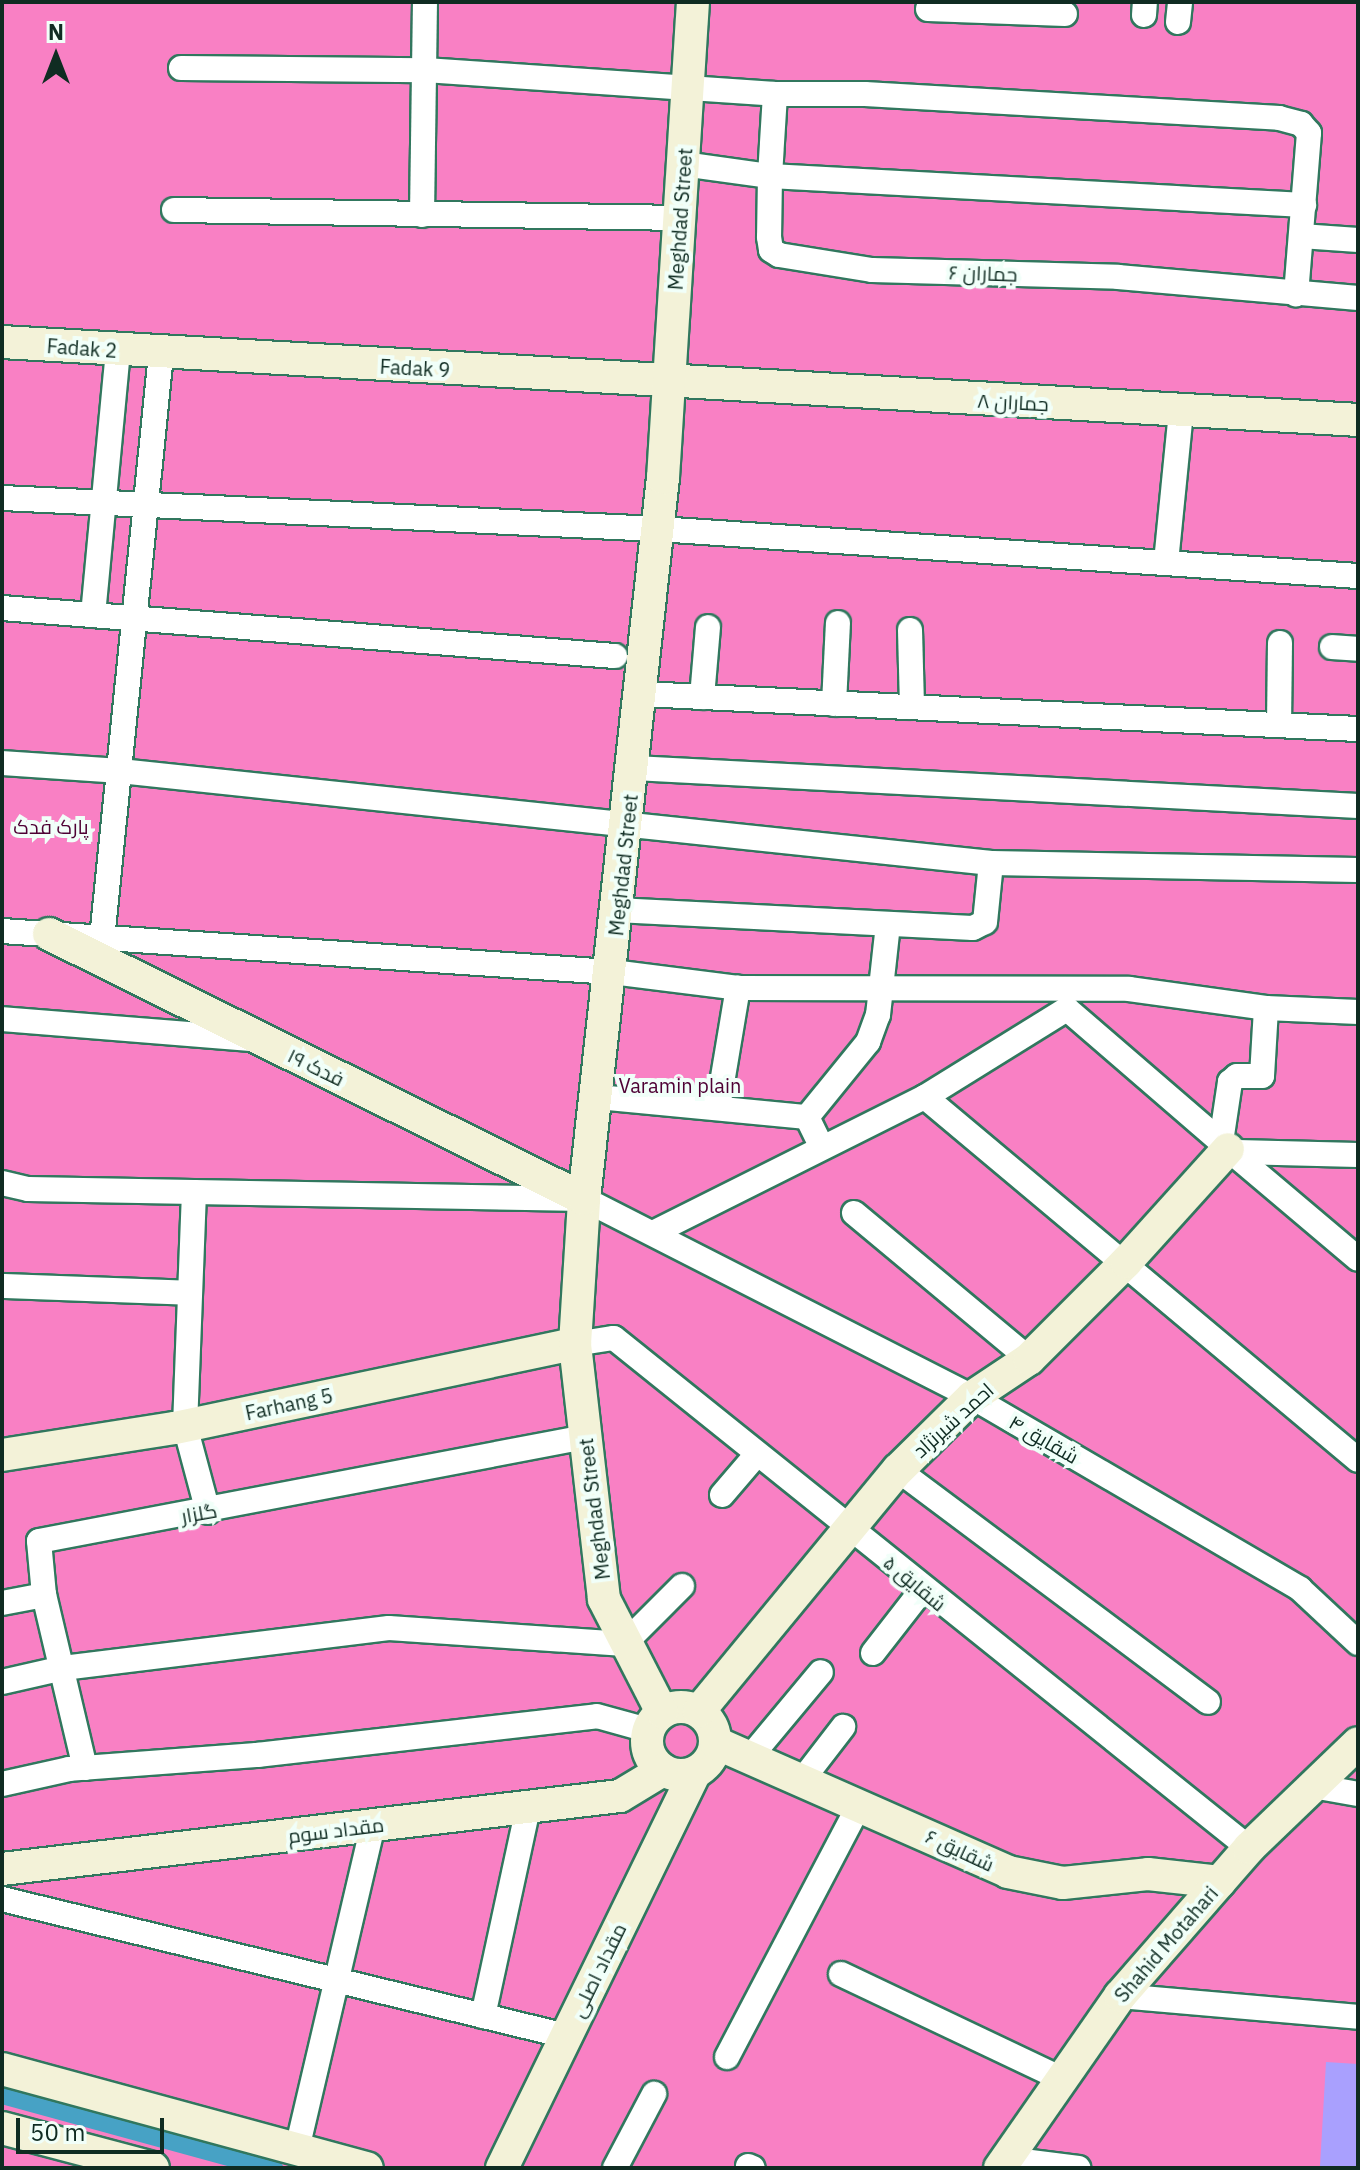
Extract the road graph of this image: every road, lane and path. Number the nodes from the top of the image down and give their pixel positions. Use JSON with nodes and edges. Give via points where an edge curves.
{"nodes":[{"id":1,"x":425,"y":2,"type":"edge"},
{"id":2,"x":693,"y":2,"type":"edge"},
{"id":3,"x":991,"y":7,"type":"edge"},
{"id":4,"x":928,"y":9,"type":"dead end"},
{"id":5,"x":1065,"y":14,"type":"dead end"},
{"id":6,"x":181,"y":68,"type":"dead end"},
{"id":7,"x":425,"y":70,"type":"junction"},
{"id":8,"x":689,"y":88,"type":"junction"},
{"id":9,"x":775,"y":94,"type":"junction"},
{"id":10,"x":683,"y":164,"type":"junction"},
{"id":11,"x":770,"y":176,"type":"junction"},
{"id":12,"x":1304,"y":205,"type":"junction"},
{"id":13,"x":174,"y":210,"type":"dead end"},
{"id":14,"x":422,"y":215,"type":"junction"},
{"id":15,"x":681,"y":218,"type":"junction"},
{"id":16,"x":1301,"y":236,"type":"junction"},
{"id":17,"x":1358,"y":240,"type":"edge"},
{"id":18,"x":1296,"y":294,"type":"junction"},
{"id":19,"x":1358,"y":298,"type":"edge"},
{"id":20,"x":2,"y":342,"type":"edge"},
{"id":21,"x":118,"y":351,"type":"junction"},
{"id":22,"x":161,"y":354,"type":"junction"},
{"id":23,"x":669,"y":383,"type":"junction"},
{"id":24,"x":1181,"y":411,"type":"junction"},
{"id":25,"x":1358,"y":420,"type":"edge"},
{"id":26,"x":2,"y":498,"type":"edge"},
{"id":27,"x":105,"y":505,"type":"junction"},
{"id":28,"x":148,"y":508,"type":"junction"},
{"id":29,"x":658,"y":529,"type":"junction"},
{"id":30,"x":1166,"y":562,"type":"junction"},
{"id":31,"x":1358,"y":576,"type":"edge"},
{"id":32,"x":2,"y":608,"type":"edge"},
{"id":33,"x":93,"y":615,"type":"junction"},
{"id":34,"x":137,"y":618,"type":"junction"},
{"id":35,"x":838,"y":623,"type":"dead end"},
{"id":36,"x":708,"y":627,"type":"dead end"},
{"id":37,"x":910,"y":630,"type":"dead end"},
{"id":38,"x":1280,"y":643,"type":"dead end"},
{"id":39,"x":1332,"y":647,"type":"dead end"},
{"id":40,"x":1358,"y":649,"type":"edge"},
{"id":41,"x":615,"y":656,"type":"dead end"},
{"id":42,"x":642,"y":694,"type":"junction"},
{"id":43,"x":702,"y":697,"type":"junction"},
{"id":44,"x":834,"y":704,"type":"junction"},
{"id":45,"x":912,"y":707,"type":"junction"},
{"id":46,"x":1279,"y":725,"type":"junction"},
{"id":47,"x":1358,"y":729,"type":"edge"},
{"id":48,"x":2,"y":763,"type":"edge"},
{"id":49,"x":634,"y":768,"type":"junction"},
{"id":50,"x":120,"y":771,"type":"junction"},
{"id":51,"x":1358,"y":806,"type":"edge"},
{"id":52,"x":626,"y":824,"type":"junction"},
{"id":53,"x":991,"y":863,"type":"junction"},
{"id":54,"x":1358,"y":870,"type":"edge"},
{"id":55,"x":616,"y":910,"type":"junction"},
{"id":56,"x":888,"y":925,"type":"junction"},
{"id":57,"x":2,"y":931,"type":"edge"},
{"id":58,"x":49,"y":934,"type":"junction"},
{"id":59,"x":102,"y":939,"type":"junction"},
{"id":60,"x":612,"y":972,"type":"junction"},
{"id":61,"x":738,"y":988,"type":"junction"},
{"id":62,"x":881,"y":990,"type":"junction"},
{"id":63,"x":1066,"y":998,"type":"junction"},
{"id":64,"x":1266,"y":1008,"type":"junction"},
{"id":65,"x":1358,"y":1012,"type":"edge"},
{"id":66,"x":2,"y":1019,"type":"edge"},
{"id":67,"x":262,"y":1040,"type":"junction"},
{"id":68,"x":598,"y":1097,"type":"junction"},
{"id":69,"x":925,"y":1097,"type":"junction"},
{"id":70,"x":718,"y":1107,"type":"junction"},
{"id":71,"x":807,"y":1117,"type":"junction"},
{"id":72,"x":822,"y":1148,"type":"junction"},
{"id":73,"x":1229,"y":1148,"type":"junction"},
{"id":74,"x":1358,"y":1155,"type":"edge"},
{"id":75,"x":2,"y":1183,"type":"edge"},
{"id":76,"x":194,"y":1192,"type":"junction"},
{"id":77,"x":584,"y":1199,"type":"junction"},
{"id":78,"x":854,"y":1213,"type":"dead end"},
{"id":79,"x":653,"y":1233,"type":"junction"},
{"id":80,"x":1358,"y":1259,"type":"edge"},
{"id":81,"x":1126,"y":1262,"type":"junction"},
{"id":82,"x":2,"y":1286,"type":"edge"},
{"id":83,"x":190,"y":1293,"type":"junction"},
{"id":84,"x":575,"y":1344,"type":"junction"},
{"id":85,"x":1029,"y":1359,"type":"junction"},
{"id":86,"x":972,"y":1397,"type":"junction"},
{"id":87,"x":185,"y":1426,"type":"junction"},
{"id":88,"x":585,"y":1437,"type":"junction"},
{"id":89,"x":757,"y":1454,"type":"junction"},
{"id":90,"x":2,"y":1455,"type":"edge"},
{"id":91,"x":1358,"y":1460,"type":"edge"},
{"id":92,"x":898,"y":1470,"type":"junction"},
{"id":93,"x":722,"y":1495,"type":"dead end"},
{"id":94,"x":208,"y":1512,"type":"junction"},
{"id":95,"x":851,"y":1529,"type":"junction"},
{"id":96,"x":682,"y":1586,"type":"dead end"},
{"id":97,"x":922,"y":1590,"type":"junction"},
{"id":98,"x":44,"y":1595,"type":"junction"},
{"id":99,"x":2,"y":1603,"type":"edge"},
{"id":100,"x":1358,"y":1643,"type":"edge"},
{"id":101,"x":624,"y":1644,"type":"junction"},
{"id":102,"x":873,"y":1653,"type":"dead end"},
{"id":103,"x":63,"y":1668,"type":"junction"},
{"id":104,"x":821,"y":1672,"type":"dead end"},
{"id":105,"x":2,"y":1682,"type":"edge"},
{"id":106,"x":1208,"y":1702,"type":"dead end"},
{"id":107,"x":699,"y":1711,"type":"junction"},
{"id":108,"x":655,"y":1721,"type":"junction"},
{"id":109,"x":843,"y":1727,"type":"dead end"},
{"id":110,"x":716,"y":1743,"type":"junction"},
{"id":111,"x":1358,"y":1743,"type":"edge"},
{"id":112,"x":751,"y":1756,"type":"junction"},
{"id":113,"x":85,"y":1768,"type":"junction"},
{"id":114,"x":679,"y":1771,"type":"junction"},
{"id":115,"x":803,"y":1779,"type":"junction"},
{"id":116,"x":2,"y":1784,"type":"edge"},
{"id":117,"x":1313,"y":1786,"type":"junction"},
{"id":118,"x":1358,"y":1794,"type":"edge"},
{"id":119,"x":860,"y":1804,"type":"junction"},
{"id":120,"x":528,"y":1807,"type":"junction"},
{"id":121,"x":373,"y":1825,"type":"junction"},
{"id":122,"x":1249,"y":1848,"type":"junction"},
{"id":123,"x":2,"y":1869,"type":"edge"},
{"id":124,"x":1220,"y":1882,"type":"junction"},
{"id":125,"x":2,"y":1899,"type":"edge"},
{"id":126,"x":841,"y":1974,"type":"dead end"},
{"id":127,"x":340,"y":1981,"type":"junction"},
{"id":128,"x":1120,"y":1996,"type":"junction"},
{"id":129,"x":483,"y":2016,"type":"junction"},
{"id":130,"x":1358,"y":2017,"type":"edge"},
{"id":131,"x":566,"y":2036,"type":"junction"},
{"id":132,"x":727,"y":2057,"type":"dead end"},
{"id":133,"x":2,"y":2069,"type":"edge"},
{"id":134,"x":1062,"y":2079,"type":"junction"},
{"id":135,"x":654,"y":2094,"type":"dead end"},
{"id":136,"x":2,"y":2128,"type":"edge"},
{"id":137,"x":297,"y":2149,"type":"junction"},
{"id":138,"x":1003,"y":2164,"type":"edge"},
{"id":139,"x":153,"y":2168,"type":"edge"},
{"id":140,"x":367,"y":2168,"type":"edge"},
{"id":141,"x":502,"y":2168,"type":"edge"},
{"id":142,"x":615,"y":2168,"type":"edge"},
{"id":143,"x":1078,"y":2168,"type":"edge"}],
"edges":[{"from":1,"to":7,"type":"street"},
{"from":2,"to":8,"type":"street","name":"Meghdad Street"},
{"from":3,"to":4,"type":"street"},
{"from":3,"to":5,"type":"street"},
{"from":6,"to":7,"type":"street"},
{"from":7,"to":8,"type":"street"},
{"from":7,"to":14,"type":"street"},
{"from":8,"to":9,"type":"street"},
{"from":8,"to":10,"type":"street","name":"Meghdad Street"},
{"from":9,"to":11,"type":"street"},
{"from":9,"to":12,"type":"street","via":[[1279,118],[1307,127]]},
{"from":10,"to":11,"type":"street"},
{"from":10,"to":15,"type":"street","name":"Meghdad Street"},
{"from":11,"to":12,"type":"street"},
{"from":11,"to":18,"type":"street","name":"جماران ۶","via":[[769,237],[771,250],[779,255],[872,270],[1118,277]]},
{"from":12,"to":16,"type":"street"},
{"from":13,"to":14,"type":"street"},
{"from":14,"to":15,"type":"street"},
{"from":15,"to":23,"type":"street","name":"Meghdad Street"},
{"from":16,"to":17,"type":"street"},
{"from":16,"to":18,"type":"street"},
{"from":18,"to":19,"type":"street","name":"جماران ۶"},
{"from":20,"to":21,"type":"street","name":"Fadak 2"},
{"from":21,"to":22,"type":"street","name":"Fadak 2"},
{"from":21,"to":27,"type":"street"},
{"from":22,"to":23,"type":"street","name":"Fadak 9"},
{"from":22,"to":28,"type":"street"},
{"from":23,"to":24,"type":"street","name":"جماران ۸"},
{"from":23,"to":29,"type":"street","name":"Meghdad Street"},
{"from":24,"to":25,"type":"street","name":"جماران ۸"},
{"from":24,"to":30,"type":"street"},
{"from":26,"to":27,"type":"street"},
{"from":27,"to":28,"type":"street"},
{"from":27,"to":33,"type":"street"},
{"from":28,"to":29,"type":"street"},
{"from":28,"to":34,"type":"street"},
{"from":29,"to":30,"type":"street"},
{"from":29,"to":42,"type":"street","name":"Meghdad Street"},
{"from":30,"to":31,"type":"street"},
{"from":32,"to":33,"type":"street"},
{"from":33,"to":34,"type":"street"},
{"from":34,"to":41,"type":"street"},
{"from":34,"to":50,"type":"street"},
{"from":35,"to":44,"type":"street"},
{"from":36,"to":43,"type":"street"},
{"from":37,"to":45,"type":"street"},
{"from":38,"to":46,"type":"street"},
{"from":39,"to":40,"type":"street"},
{"from":42,"to":43,"type":"street"},
{"from":42,"to":49,"type":"street","name":"Meghdad Street"},
{"from":43,"to":44,"type":"street"},
{"from":44,"to":45,"type":"street"},
{"from":45,"to":46,"type":"street"},
{"from":46,"to":47,"type":"street"},
{"from":48,"to":50,"type":"street"},
{"from":49,"to":51,"type":"street"},
{"from":49,"to":52,"type":"street","name":"Meghdad Street"},
{"from":50,"to":52,"type":"street"},
{"from":50,"to":59,"type":"street"},
{"from":52,"to":53,"type":"street"},
{"from":52,"to":55,"type":"street","name":"Meghdad Street"},
{"from":53,"to":54,"type":"street"},
{"from":53,"to":56,"type":"street","via":[[981,926]]},
{"from":55,"to":56,"type":"street"},
{"from":55,"to":60,"type":"street","name":"Meghdad Street"},
{"from":56,"to":62,"type":"street"},
{"from":57,"to":58,"type":"street"},
{"from":58,"to":59,"type":"street"},
{"from":58,"to":67,"type":"street","name":"فدک ۱۹"},
{"from":59,"to":60,"type":"street"},
{"from":60,"to":61,"type":"street"},
{"from":60,"to":68,"type":"street","name":"Meghdad Street"},
{"from":61,"to":62,"type":"street"},
{"from":61,"to":70,"type":"street"},
{"from":62,"to":63,"type":"street"},
{"from":62,"to":71,"type":"street","via":[[868,1042]]},
{"from":63,"to":64,"type":"street","via":[[1129,989]]},
{"from":63,"to":69,"type":"street"},
{"from":63,"to":73,"type":"street"},
{"from":64,"to":65,"type":"street"},
{"from":64,"to":73,"type":"street","via":[[1262,1076],[1237,1076],[1230,1082]]},
{"from":66,"to":67,"type":"street"},
{"from":67,"to":77,"type":"street","name":"فدک ۱۹"},
{"from":68,"to":70,"type":"street"},
{"from":68,"to":77,"type":"street","name":"Meghdad Street"},
{"from":69,"to":72,"type":"street"},
{"from":69,"to":81,"type":"street"},
{"from":70,"to":71,"type":"street"},
{"from":71,"to":72,"type":"street"},
{"from":72,"to":79,"type":"street"},
{"from":73,"to":74,"type":"street"},
{"from":73,"to":80,"type":"street"},
{"from":73,"to":81,"type":"street","name":"احمد شیرنژاد"},
{"from":75,"to":76,"type":"street","via":[[28,1189]]},
{"from":76,"to":77,"type":"street"},
{"from":76,"to":83,"type":"street"},
{"from":77,"to":79,"type":"street","name":"شقایق ۴"},
{"from":77,"to":84,"type":"street","name":"Meghdad Street"},
{"from":78,"to":85,"type":"street"},
{"from":79,"to":86,"type":"street","name":"شقایق ۴"},
{"from":81,"to":85,"type":"street","name":"احمد شیرنژاد"},
{"from":81,"to":91,"type":"street"},
{"from":82,"to":83,"type":"street"},
{"from":83,"to":87,"type":"street"},
{"from":84,"to":87,"type":"street","name":"Farhang 5"},
{"from":84,"to":88,"type":"street","name":"Meghdad Street"},
{"from":84,"to":89,"type":"street","name":"شقایق ۵","via":[[614,1338]]},
{"from":85,"to":86,"type":"street","name":"احمد شیرنژاد"},
{"from":86,"to":92,"type":"street","name":"احمد شیرنژاد"},
{"from":86,"to":100,"type":"street","name":"شقایق ۴","via":[[1300,1589]]},
{"from":87,"to":90,"type":"street","name":"Farhang 5"},
{"from":87,"to":94,"type":"street"},
{"from":88,"to":94,"type":"street","name":"گلزار"},
{"from":88,"to":101,"type":"street","name":"Meghdad Street","via":[[604,1599]]},
{"from":89,"to":93,"type":"street"},
{"from":89,"to":95,"type":"street","name":"شقایق ۵"},
{"from":92,"to":95,"type":"street","name":"احمد شیرنژاد"},
{"from":92,"to":106,"type":"street"},
{"from":94,"to":98,"type":"street","name":"گلزار","via":[[39,1541]]},
{"from":95,"to":97,"type":"street","name":"شقایق ۵"},
{"from":95,"to":107,"type":"street","name":"احمد شیرنژاد"},
{"from":96,"to":101,"type":"street"},
{"from":97,"to":102,"type":"street"},
{"from":97,"to":122,"type":"street","name":"شقایق ۵"},
{"from":98,"to":99,"type":"street"},
{"from":98,"to":103,"type":"street","name":"گلزار"},
{"from":101,"to":103,"type":"street","via":[[389,1628]]},
{"from":101,"to":108,"type":"street","name":"Meghdad Street"},
{"from":103,"to":105,"type":"street"},
{"from":103,"to":113,"type":"street","name":"گلزار"},
{"from":104,"to":112,"type":"street"},
{"from":107,"to":108,"type":"street","via":[[687,1707]]},
{"from":107,"to":110,"type":"street"},
{"from":108,"to":113,"type":"street","via":[[597,1716],[257,1755]]},
{"from":108,"to":114,"type":"street","via":[[648,1752]]},
{"from":109,"to":115,"type":"street"},
{"from":110,"to":112,"type":"street","name":"شقایق ۶"},
{"from":110,"to":114,"type":"street","via":[[712,1755]]},
{"from":111,"to":117,"type":"street","name":"Shahid Motahari"},
{"from":112,"to":115,"type":"street","name":"شقایق ۶"},
{"from":113,"to":116,"type":"street"},
{"from":114,"to":120,"type":"street","name":"مقداد سوم","via":[[620,1796]]},
{"from":114,"to":131,"type":"street","name":"مقداد اصلی"},
{"from":115,"to":119,"type":"street","name":"شقایق ۶"},
{"from":117,"to":118,"type":"street"},
{"from":117,"to":122,"type":"street","name":"Shahid Motahari"},
{"from":119,"to":124,"type":"street","name":"شقایق ۶","via":[[1008,1872],[1063,1883],[1148,1874]]},
{"from":119,"to":132,"type":"street"},
{"from":120,"to":121,"type":"street","name":"مقداد سوم"},
{"from":120,"to":129,"type":"street"},
{"from":121,"to":123,"type":"street","name":"مقداد سوم"},
{"from":121,"to":127,"type":"street"},
{"from":122,"to":124,"type":"street","name":"Shahid Motahari"},
{"from":124,"to":128,"type":"street","name":"Shahid Motahari"},
{"from":125,"to":127,"type":"street"},
{"from":126,"to":134,"type":"street"},
{"from":127,"to":129,"type":"street"},
{"from":127,"to":137,"type":"street"},
{"from":128,"to":130,"type":"street"},
{"from":128,"to":134,"type":"street","name":"Shahid Motahari"},
{"from":129,"to":131,"type":"street"},
{"from":131,"to":141,"type":"street","name":"مقداد اصلی"},
{"from":133,"to":137,"type":"street"},
{"from":134,"to":138,"type":"street","name":"Shahid Motahari"},
{"from":135,"to":142,"type":"street"},
{"from":136,"to":139,"type":"street"},
{"from":137,"to":140,"type":"street"},
{"from":138,"to":143,"type":"street"}]}
